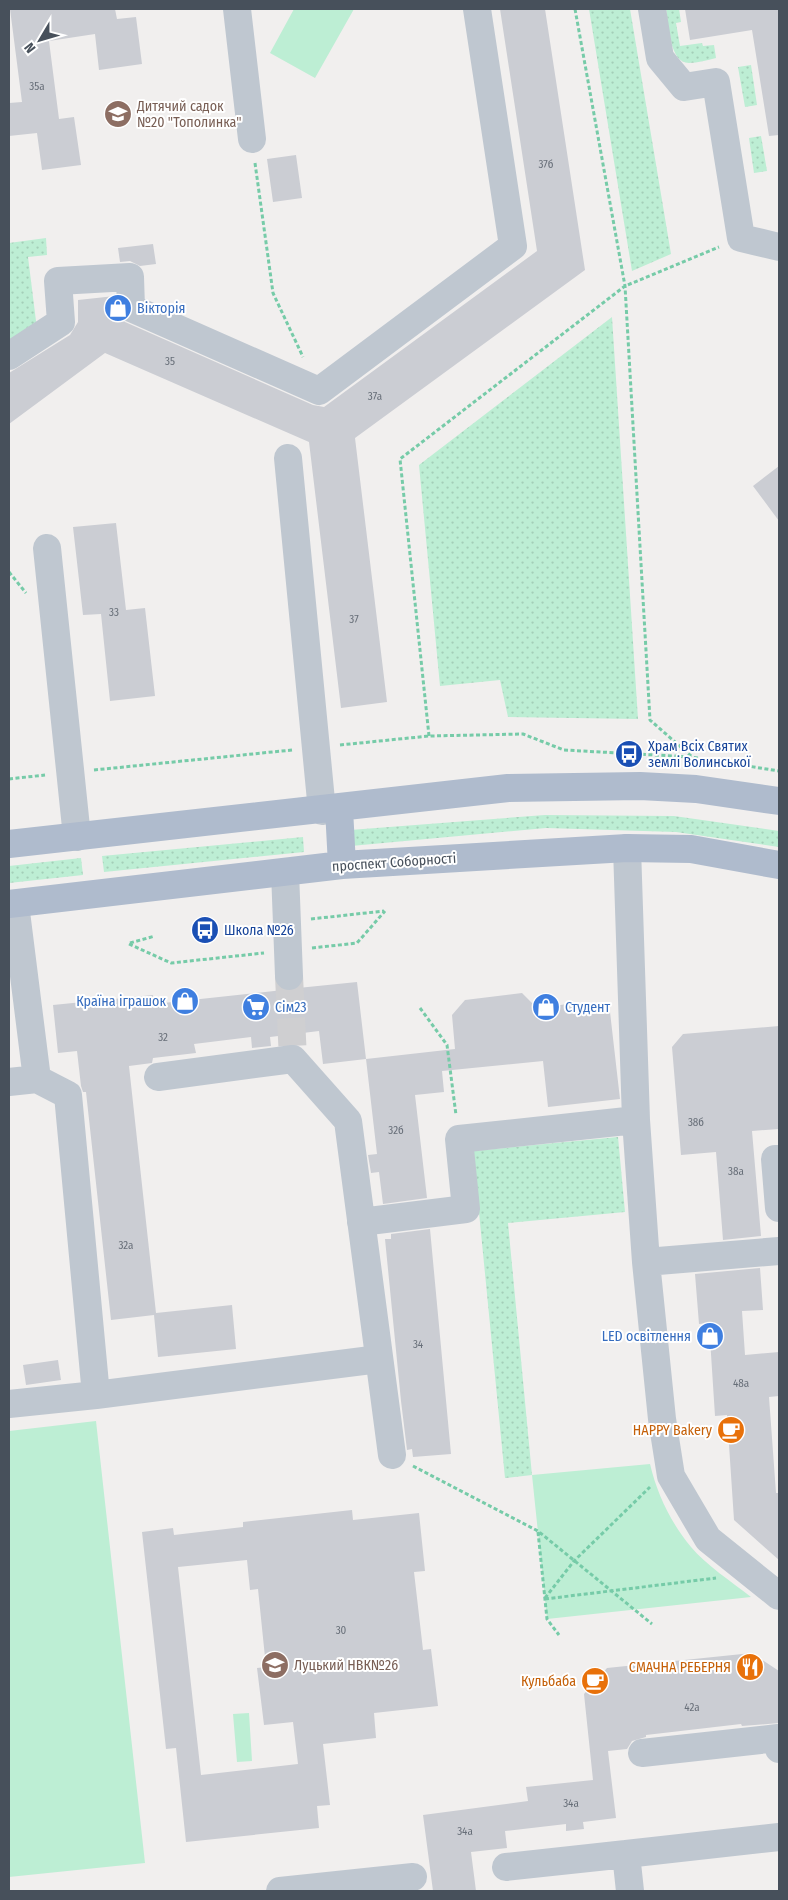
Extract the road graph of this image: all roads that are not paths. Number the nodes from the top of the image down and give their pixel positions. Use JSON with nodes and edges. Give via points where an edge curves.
{"nodes":[{"id":1,"x":237,"y":9,"type":"edge"},
{"id":2,"x":477,"y":9,"type":"edge"},
{"id":3,"x":652,"y":9,"type":"edge"},
{"id":4,"x":252,"y":138,"type":"road end"},
{"id":5,"x":779,"y":247,"type":"edge"},
{"id":6,"x":9,"y":356,"type":"edge"},
{"id":7,"x":288,"y":458,"type":"dead end"},
{"id":8,"x":47,"y":548,"type":"dead end"},
{"id":9,"x":779,"y":801,"type":"edge"},
{"id":10,"x":331,"y":810,"type":"junction"},
{"id":11,"x":76,"y":837,"type":"junction"},
{"id":12,"x":9,"y":844,"type":"edge"},
{"id":13,"x":627,"y":848,"type":"junction"},
{"id":14,"x":342,"y":865,"type":"junction"},
{"id":15,"x":779,"y":865,"type":"edge"},
{"id":16,"x":285,"y":872,"type":"junction"},
{"id":17,"x":12,"y":904,"type":"edge"},
{"id":18,"x":289,"y":976,"type":"tunnel mouth"},
{"id":19,"x":158,"y":1077,"type":"dead end"},
{"id":20,"x":37,"y":1079,"type":"junction"},
{"id":21,"x":9,"y":1082,"type":"edge"},
{"id":22,"x":636,"y":1120,"type":"junction"},
{"id":23,"x":779,"y":1158,"type":"edge"},
{"id":24,"x":779,"y":1208,"type":"edge"},
{"id":25,"x":361,"y":1222,"type":"junction"},
{"id":26,"x":779,"y":1251,"type":"edge"},
{"id":27,"x":646,"y":1262,"type":"junction"},
{"id":28,"x":379,"y":1359,"type":"junction"},
{"id":29,"x":96,"y":1395,"type":"junction"},
{"id":30,"x":9,"y":1404,"type":"edge"},
{"id":31,"x":392,"y":1456,"type":"road end"},
{"id":32,"x":779,"y":1596,"type":"edge"},
{"id":33,"x":779,"y":1749,"type":"edge"},
{"id":34,"x":642,"y":1753,"type":"dead end"},
{"id":35,"x":779,"y":1837,"type":"edge"},
{"id":36,"x":626,"y":1854,"type":"junction"},
{"id":37,"x":506,"y":1867,"type":"dead end"},
{"id":38,"x":413,"y":1878,"type":"dead end"},
{"id":39,"x":280,"y":1891,"type":"edge"},
{"id":40,"x":630,"y":1891,"type":"edge"}],
"edges":[{"from":1,"to":4,"type":"lane"},
{"from":2,"to":6,"type":"lane","via":[[513,246],[319,391],[131,308],[130,277],[58,281],[61,322]]},
{"from":3,"to":5,"type":"lane","via":[[660,58],[684,87],[716,82],[741,238]]},
{"from":7,"to":10,"type":"lane","via":[[316,747]]},
{"from":8,"to":11,"type":"lane"},
{"from":9,"to":10,"type":"main road","via":[[696,789],[640,786],[508,788]]},
{"from":10,"to":11,"type":"main road"},
{"from":10,"to":14,"type":"main road"},
{"from":11,"to":12,"type":"main road"},
{"from":13,"to":14,"type":"main road","name":"проспект Соборності"},
{"from":13,"to":15,"type":"main road","name":"проспект Соборності","via":[[691,849]]},
{"from":13,"to":22,"type":"lane"},
{"from":14,"to":16,"type":"main road","name":"проспект Соборності"},
{"from":16,"to":17,"type":"main road","name":"проспект Соборності"},
{"from":16,"to":18,"type":"lane"},
{"from":17,"to":20,"type":"lane"},
{"from":19,"to":25,"type":"lane","via":[[293,1059],[348,1121]]},
{"from":20,"to":21,"type":"lane"},
{"from":20,"to":29,"type":"lane","via":[[68,1095]]},
{"from":22,"to":25,"type":"lane","via":[[459,1139],[466,1209]]},
{"from":22,"to":27,"type":"lane"},
{"from":23,"to":24,"type":"lane","via":[[775,1159]]},
{"from":25,"to":28,"type":"lane"},
{"from":26,"to":27,"type":"lane"},
{"from":27,"to":32,"type":"lane","via":[[671,1476],[708,1539]]},
{"from":28,"to":29,"type":"lane"},
{"from":28,"to":31,"type":"lane"},
{"from":29,"to":30,"type":"lane"},
{"from":33,"to":34,"type":"lane","via":[[778,1738]]},
{"from":35,"to":36,"type":"lane"},
{"from":36,"to":37,"type":"lane"},
{"from":36,"to":40,"type":"lane"},
{"from":38,"to":39,"type":"lane"}]}
